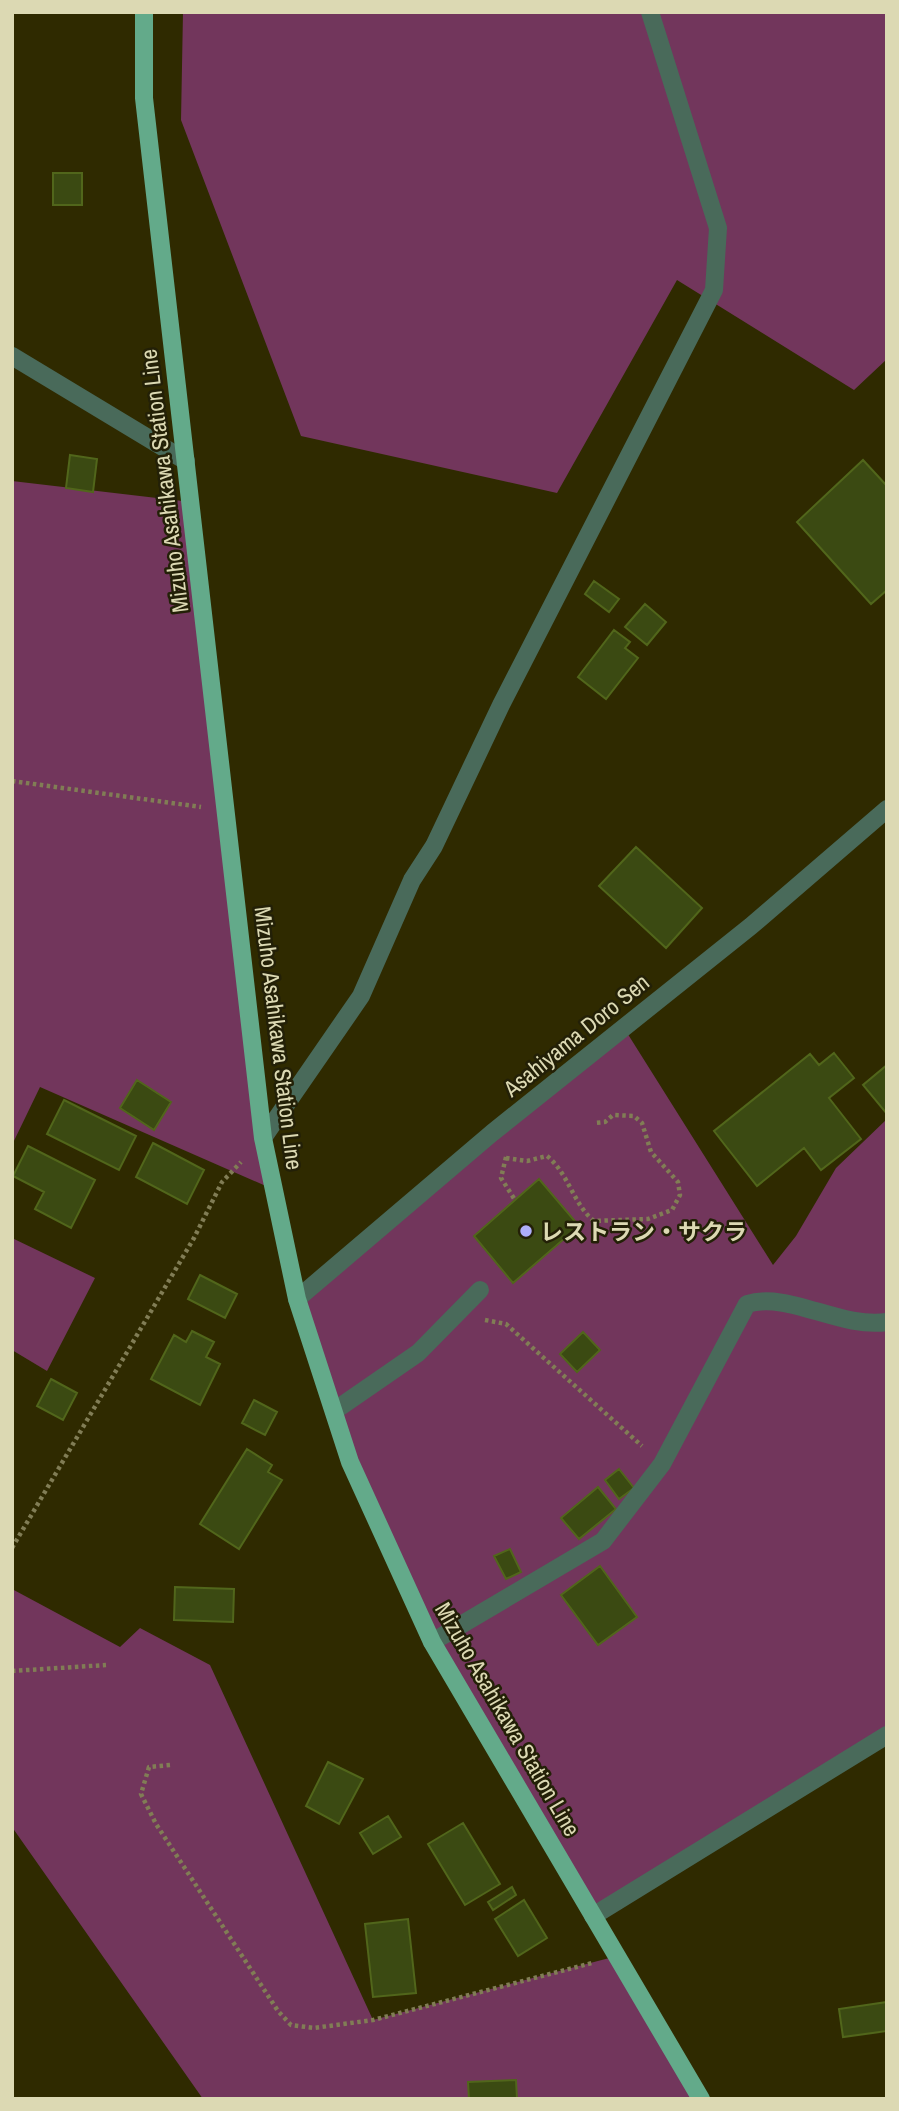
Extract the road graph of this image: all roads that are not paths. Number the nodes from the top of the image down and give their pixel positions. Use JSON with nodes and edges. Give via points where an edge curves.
{"nodes":[{"id":1,"x":144,"y":12,"type":"edge"},
{"id":2,"x":650,"y":12,"type":"edge"},
{"id":3,"x":12,"y":356,"type":"edge"},
{"id":4,"x":186,"y":461,"type":"junction"},
{"id":5,"x":887,"y":809,"type":"edge"},
{"id":6,"x":263,"y":1138,"type":"junction"},
{"id":7,"x":480,"y":1290,"type":"dead end"},
{"id":8,"x":297,"y":1299,"type":"junction"},
{"id":9,"x":887,"y":1322,"type":"edge"},
{"id":10,"x":334,"y":1411,"type":"junction"},
{"id":11,"x":432,"y":1642,"type":"junction"},
{"id":12,"x":887,"y":1735,"type":"edge"},
{"id":13,"x":593,"y":1916,"type":"junction"},
{"id":14,"x":702,"y":2099,"type":"edge"}],
"edges":[{"from":1,"to":4,"type":"main road","name":"Mizuho Asahikawa Station Line","via":[[145,98]]},
{"from":2,"to":6,"type":"street","via":[[718,228],[714,290],[501,705],[434,846],[412,880],[361,996]]},
{"from":3,"to":4,"type":"street"},
{"from":4,"to":6,"type":"main road","name":"Mizuho Asahikawa Station Line"},
{"from":5,"to":8,"type":"street","name":"Asahiyama Doro Sen"},
{"from":6,"to":8,"type":"main road","name":"Mizuho Asahikawa Station Line"},
{"from":7,"to":10,"type":"street","via":[[418,1353]]},
{"from":8,"to":10,"type":"main road","name":"Mizuho Asahikawa Station Line"},
{"from":9,"to":11,"type":"street","via":[[831,1317],[765,1299],[747,1304],[662,1464],[603,1541]]},
{"from":10,"to":11,"type":"main road","name":"Mizuho Asahikawa Station Line","via":[[350,1462]]},
{"from":11,"to":13,"type":"main road","name":"Mizuho Asahikawa Station Line"},
{"from":12,"to":13,"type":"street"},
{"from":13,"to":14,"type":"main road","name":"Mizuho Asahikawa Station Line"}]}
